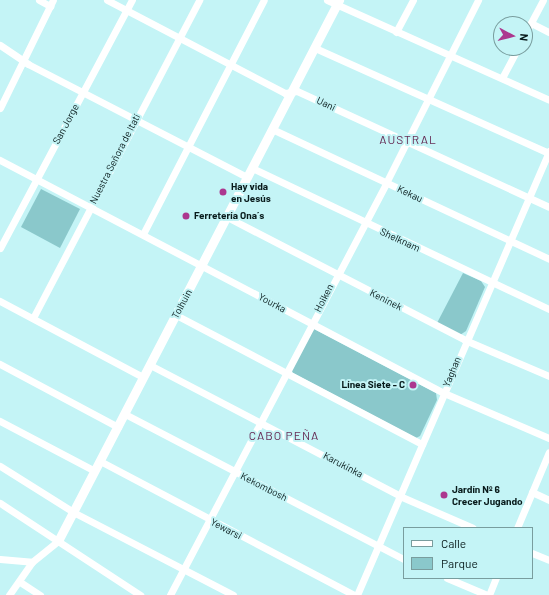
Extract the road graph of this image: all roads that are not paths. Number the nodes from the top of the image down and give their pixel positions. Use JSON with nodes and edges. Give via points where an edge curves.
{"nodes":[{"id":1,"x":39,"y":0,"type":"edge"},
{"id":2,"x":107,"y":0,"type":"edge"},
{"id":3,"x":132,"y":0,"type":"edge"},
{"id":4,"x":199,"y":0,"type":"edge"},
{"id":5,"x":264,"y":0,"type":"edge"},
{"id":6,"x":327,"y":0,"type":"edge"},
{"id":7,"x":413,"y":0,"type":"edge"},
{"id":8,"x":478,"y":0,"type":"edge"},
{"id":9,"x":543,"y":0,"type":"edge"},
{"id":10,"x":338,"y":2,"type":"edge"},
{"id":11,"x":52,"y":3,"type":"edge"},
{"id":12,"x":126,"y":10,"type":"junction"},
{"id":13,"x":533,"y":19,"type":"edge"},
{"id":14,"x":533,"y":24,"type":"edge"},
{"id":15,"x":396,"y":32,"type":"junction"},
{"id":16,"x":549,"y":32,"type":"edge"},
{"id":17,"x":179,"y":38,"type":"junction"},
{"id":18,"x":0,"y":44,"type":"edge"},
{"id":19,"x":314,"y":48,"type":"junction"},
{"id":20,"x":448,"y":55,"type":"junction"},
{"id":21,"x":514,"y":56,"type":"edge"},
{"id":22,"x":24,"y":60,"type":"junction"},
{"id":23,"x":232,"y":65,"type":"junction"},
{"id":24,"x":502,"y":78,"type":"junction"},
{"id":25,"x":83,"y":92,"type":"junction"},
{"id":26,"x":292,"y":92,"type":"junction"},
{"id":27,"x":428,"y":99,"type":"junction"},
{"id":28,"x":549,"y":100,"type":"edge"},
{"id":29,"x":0,"y":108,"type":"edge"},
{"id":30,"x":135,"y":119,"type":"junction"},
{"id":31,"x":272,"y":129,"type":"junction"},
{"id":32,"x":406,"y":141,"type":"junction"},
{"id":33,"x":190,"y":146,"type":"junction"},
{"id":34,"x":549,"y":152,"type":"edge"},
{"id":35,"x":0,"y":160,"type":"edge"},
{"id":36,"x":252,"y":168,"type":"junction"},
{"id":37,"x":247,"y":177,"type":"junction"},
{"id":38,"x":37,"y":180,"type":"junction"},
{"id":39,"x":386,"y":183,"type":"junction"},
{"id":40,"x":528,"y":198,"type":"junction"},
{"id":41,"x":90,"y":207,"type":"junction"},
{"id":42,"x":549,"y":207,"type":"edge"},
{"id":43,"x":227,"y":217,"type":"junction"},
{"id":44,"x":364,"y":223,"type":"junction"},
{"id":45,"x":143,"y":234,"type":"junction"},
{"id":46,"x":509,"y":241,"type":"junction"},
{"id":47,"x":0,"y":248,"type":"edge"},
{"id":48,"x":549,"y":259,"type":"edge"},
{"id":49,"x":202,"y":266,"type":"junction"},
{"id":50,"x":336,"y":275,"type":"junction"},
{"id":51,"x":490,"y":283,"type":"junction"},
{"id":52,"x":0,"y":301,"type":"edge"},
{"id":53,"x":549,"y":309,"type":"edge"},
{"id":54,"x":176,"y":315,"type":"junction"},
{"id":55,"x":33,"y":318,"type":"junction"},
{"id":56,"x":311,"y":323,"type":"junction"},
{"id":57,"x":465,"y":340,"type":"junction"},
{"id":58,"x":0,"y":364,"type":"edge"},
{"id":59,"x":150,"y":365,"type":"junction"},
{"id":60,"x":284,"y":372,"type":"junction"},
{"id":61,"x":549,"y":376,"type":"edge"},
{"id":62,"x":143,"y":377,"type":"junction"},
{"id":63,"x":444,"y":393,"type":"junction"},
{"id":64,"x":125,"y":414,"type":"junction"},
{"id":65,"x":0,"y":421,"type":"edge"},
{"id":66,"x":260,"y":421,"type":"junction"},
{"id":67,"x":118,"y":427,"type":"junction"},
{"id":68,"x":549,"y":438,"type":"edge"},
{"id":69,"x":422,"y":444,"type":"junction"},
{"id":70,"x":549,"y":452,"type":"edge"},
{"id":71,"x":100,"y":461,"type":"junction"},
{"id":72,"x":0,"y":466,"type":"edge"},
{"id":73,"x":95,"y":471,"type":"junction"},
{"id":74,"x":234,"y":471,"type":"junction"},
{"id":75,"x":532,"y":492,"type":"junction"},
{"id":76,"x":399,"y":494,"type":"junction"},
{"id":77,"x":549,"y":500,"type":"edge"},
{"id":78,"x":0,"y":503,"type":"edge"},
{"id":79,"x":75,"y":513,"type":"junction"},
{"id":80,"x":208,"y":520,"type":"junction"},
{"id":81,"x":471,"y":527,"type":"edge"},
{"id":82,"x":517,"y":527,"type":"edge"},
{"id":83,"x":58,"y":541,"type":"junction"},
{"id":84,"x":376,"y":545,"type":"junction"},
{"id":85,"x":533,"y":553,"type":"edge"},
{"id":86,"x":403,"y":558,"type":"edge"},
{"id":87,"x":0,"y":559,"type":"edge"},
{"id":88,"x":549,"y":560,"type":"edge"},
{"id":89,"x":32,"y":562,"type":"junction"},
{"id":90,"x":183,"y":569,"type":"junction"},
{"id":91,"x":449,"y":579,"type":"edge"},
{"id":92,"x":496,"y":579,"type":"edge"},
{"id":93,"x":20,"y":582,"type":"junction"},
{"id":94,"x":10,"y":595,"type":"edge"},
{"id":95,"x":40,"y":595,"type":"edge"},
{"id":96,"x":140,"y":595,"type":"edge"},
{"id":97,"x":170,"y":595,"type":"edge"},
{"id":98,"x":233,"y":595,"type":"edge"},
{"id":99,"x":355,"y":595,"type":"edge"},
{"id":100,"x":488,"y":595,"type":"edge"}],
"edges":[{"from":1,"to":11,"type":"street"},
{"from":2,"to":12,"type":"street","name":"Uani"},
{"from":3,"to":12,"type":"street","name":"San Jorge"},
{"from":4,"to":17,"type":"street","name":"Nuestra Señora de Itatí"},
{"from":5,"to":23,"type":"street"},
{"from":6,"to":10,"type":"street"},
{"from":7,"to":15,"type":"street"},
{"from":8,"to":20,"type":"street","name":"Hoiken"},
{"from":9,"to":13,"type":"street"},
{"from":10,"to":15,"type":"street"},
{"from":10,"to":19,"type":"street","name":"Tolhuin"},
{"from":11,"to":22,"type":"street"},
{"from":12,"to":17,"type":"street","name":"Uani"},
{"from":12,"to":25,"type":"street","name":"San Jorge"},
{"from":14,"to":16,"type":"street"},
{"from":15,"to":20,"type":"street"},
{"from":17,"to":23,"type":"street","name":"Uani"},
{"from":17,"to":30,"type":"street","name":"Nuestra Señora de Itatí"},
{"from":18,"to":22,"type":"street"},
{"from":19,"to":26,"type":"street","name":"Tolhuin"},
{"from":19,"to":27,"type":"street"},
{"from":20,"to":24,"type":"street"},
{"from":20,"to":27,"type":"street","name":"Hoiken"},
{"from":21,"to":24,"type":"street"},
{"from":22,"to":25,"type":"street"},
{"from":22,"to":29,"type":"street"},
{"from":23,"to":26,"type":"street","name":"Uani","via":[[286,93]]},
{"from":23,"to":33,"type":"street"},
{"from":24,"to":28,"type":"street"},
{"from":25,"to":30,"type":"street"},
{"from":25,"to":38,"type":"street","name":"San Jorge"},
{"from":26,"to":31,"type":"street","name":"Tolhuin"},
{"from":26,"to":32,"type":"street","name":"Uani","via":[[297,91]]},
{"from":27,"to":32,"type":"street","name":"Hoiken"},
{"from":27,"to":34,"type":"street"},
{"from":30,"to":33,"type":"street"},
{"from":30,"to":41,"type":"street","name":"Nuestra Señora de Itatí"},
{"from":31,"to":36,"type":"street","name":"Tolhuin"},
{"from":31,"to":39,"type":"street","name":"Kekau"},
{"from":32,"to":39,"type":"street","name":"Hoiken"},
{"from":32,"to":40,"type":"street","name":"Uani"},
{"from":33,"to":37,"type":"street"},
{"from":33,"to":45,"type":"street"},
{"from":34,"to":40,"type":"street","name":"Yaghan"},
{"from":35,"to":38,"type":"street","name":"Yourka"},
{"from":36,"to":37,"type":"street","name":"Tolhuin"},
{"from":36,"to":44,"type":"street","name":"Shelknam"},
{"from":37,"to":43,"type":"street","name":"Tolhuin"},
{"from":38,"to":41,"type":"street","name":"Yourka"},
{"from":38,"to":47,"type":"street","name":"San Jorge"},
{"from":39,"to":44,"type":"street","name":"Hoiken"},
{"from":39,"to":46,"type":"street","name":"Kekau"},
{"from":40,"to":42,"type":"street","name":"Uani"},
{"from":40,"to":46,"type":"street","name":"Yaghan"},
{"from":41,"to":45,"type":"street","name":"Yourka"},
{"from":41,"to":55,"type":"street","name":"Nuestra Señora de Itatí"},
{"from":43,"to":49,"type":"street","name":"Tolhuin"},
{"from":43,"to":50,"type":"street","name":"Keninek"},
{"from":44,"to":50,"type":"street","name":"Hoiken"},
{"from":44,"to":51,"type":"street","name":"Shelknam"},
{"from":45,"to":49,"type":"street","name":"Yourka"},
{"from":46,"to":48,"type":"street","name":"Kekau"},
{"from":46,"to":51,"type":"street","name":"Yaghan"},
{"from":49,"to":54,"type":"street","name":"Tolhuin"},
{"from":49,"to":56,"type":"street","name":"Yourka"},
{"from":50,"to":56,"type":"street","name":"Hoiken"},
{"from":50,"to":57,"type":"street","name":"Keninek"},
{"from":51,"to":53,"type":"street","name":"Shelknam"},
{"from":51,"to":57,"type":"street","name":"Yaghan"},
{"from":52,"to":55,"type":"street"},
{"from":54,"to":59,"type":"street","name":"Tolhuin"},
{"from":54,"to":60,"type":"street"},
{"from":55,"to":62,"type":"street"},
{"from":56,"to":60,"type":"street","name":"Hoiken"},
{"from":56,"to":63,"type":"street","name":"Yourka"},
{"from":57,"to":61,"type":"street","name":"Keninek"},
{"from":57,"to":63,"type":"street","name":"Yaghan"},
{"from":58,"to":67,"type":"street"},
{"from":59,"to":62,"type":"street","name":"Tolhuin"},
{"from":59,"to":66,"type":"street","name":"Karukinka"},
{"from":60,"to":66,"type":"street","name":"Hoiken"},
{"from":60,"to":69,"type":"street"},
{"from":62,"to":64,"type":"street","name":"Tolhuin"},
{"from":63,"to":68,"type":"street","name":"Yourka"},
{"from":63,"to":69,"type":"street","name":"Yaghan"},
{"from":64,"to":67,"type":"street","name":"Tolhuin"},
{"from":64,"to":74,"type":"street","name":"Kekombosh"},
{"from":65,"to":73,"type":"street"},
{"from":66,"to":74,"type":"street","name":"Hoiken"},
{"from":66,"to":76,"type":"street","name":"Karukinka"},
{"from":67,"to":71,"type":"street","name":"Tolhuin"},
{"from":69,"to":76,"type":"street","name":"Yaghan"},
{"from":70,"to":75,"type":"street"},
{"from":71,"to":73,"type":"street","name":"Tolhuin"},
{"from":71,"to":80,"type":"street","name":"Yewarsi"},
{"from":72,"to":79,"type":"street"},
{"from":73,"to":79,"type":"street","name":"Tolhuin"},
{"from":74,"to":80,"type":"street","name":"Hoiken"},
{"from":74,"to":84,"type":"street","name":"Kekombosh"},
{"from":75,"to":77,"type":"street"},
{"from":75,"to":82,"type":"street"},
{"from":76,"to":81,"type":"street","name":"Karukinka"},
{"from":76,"to":84,"type":"street","name":"Yaghan"},
{"from":78,"to":83,"type":"street"},
{"from":79,"to":83,"type":"street","name":"Tolhuin"},
{"from":79,"to":90,"type":"street"},
{"from":80,"to":90,"type":"street","name":"Hoiken"},
{"from":80,"to":99,"type":"street","name":"Yewarsi"},
{"from":83,"to":89,"type":"street","name":"Tolhuin"},
{"from":83,"to":96,"type":"street"},
{"from":84,"to":86,"type":"street","name":"Kekombosh"},
{"from":84,"to":99,"type":"street","name":"Yaghan"},
{"from":85,"to":88,"type":"street"},
{"from":87,"to":89,"type":"street"},
{"from":89,"to":93,"type":"street","name":"Tolhuin"},
{"from":90,"to":97,"type":"street","name":"Hoiken"},
{"from":90,"to":98,"type":"street"},
{"from":91,"to":100,"type":"street"},
{"from":92,"to":100,"type":"street"},
{"from":93,"to":94,"type":"street","name":"Tolhuin"},
{"from":93,"to":95,"type":"street"}]}
